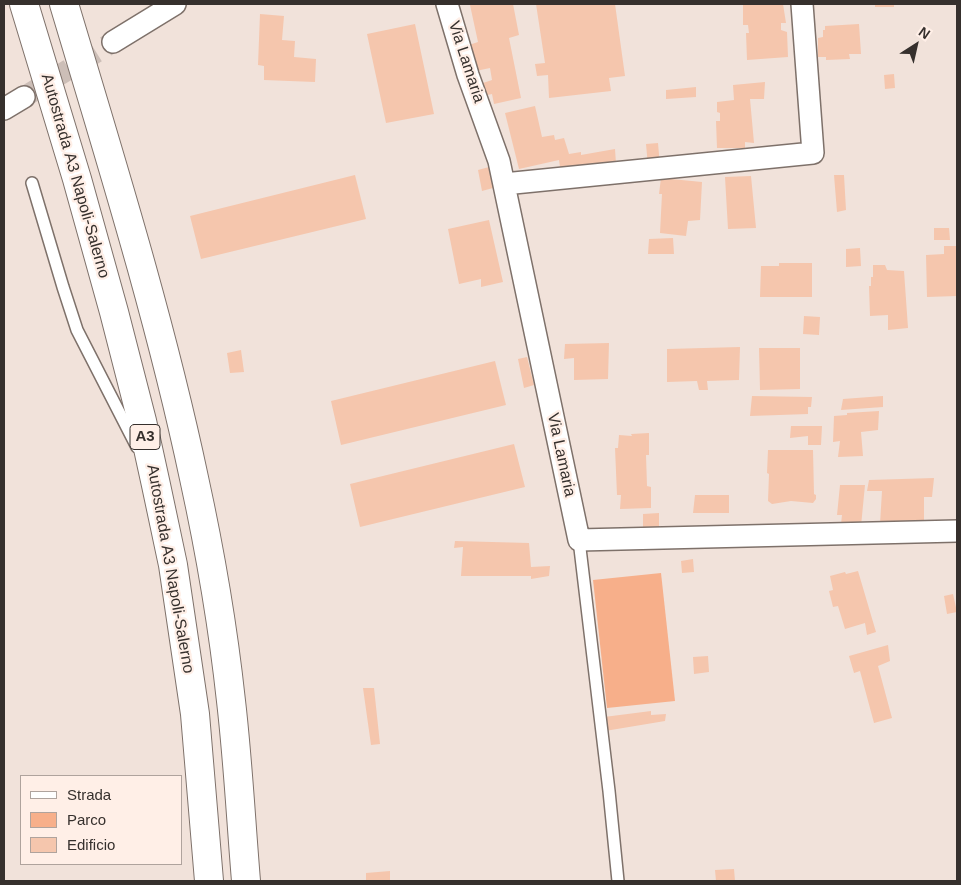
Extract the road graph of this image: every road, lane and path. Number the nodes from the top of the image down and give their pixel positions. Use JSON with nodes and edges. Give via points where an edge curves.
{"nodes":[{"id":1,"x":24,"y":4,"type":"edge"},
{"id":2,"x":174,"y":4,"type":"edge"},
{"id":3,"x":447,"y":4,"type":"edge"},
{"id":4,"x":802,"y":4,"type":"edge"},
{"id":5,"x":67,"y":11,"type":"edge"},
{"id":6,"x":113,"y":42,"type":"tunnel mouth"},
{"id":7,"x":24,"y":96,"type":"tunnel mouth"},
{"id":8,"x":4,"y":109,"type":"edge"},
{"id":9,"x":32,"y":183,"type":"dead end"},
{"id":10,"x":504,"y":184,"type":"junction"},
{"id":11,"x":156,"y":485,"type":"junction"},
{"id":12,"x":957,"y":531,"type":"edge"},
{"id":13,"x":579,"y":540,"type":"junction"},
{"id":14,"x":209,"y":881,"type":"edge"},
{"id":15,"x":246,"y":881,"type":"edge"},
{"id":16,"x":618,"y":881,"type":"edge"}],
"edges":[{"from":1,"to":11,"type":"highway","name":"Autostrada A3 Napoli-Salerno","number":"A3","via":[[114,312]]},
{"from":2,"to":6,"type":"street"},
{"from":3,"to":10,"type":"street","name":"Via Lamaria"},
{"from":4,"to":10,"type":"street","via":[[813,153]]},
{"from":5,"to":15,"type":"highway","number":"A3","via":[[154,309],[195,480],[221,623]]},
{"from":7,"to":8,"type":"street"},
{"from":9,"to":11,"type":"lane","via":[[77,330]]},
{"from":10,"to":13,"type":"street","name":"Via Lamaria"},
{"from":11,"to":14,"type":"highway","name":"Autostrada A3 Napoli-Salerno","number":"A3","via":[[173,565],[195,714]]},
{"from":12,"to":13,"type":"street"},
{"from":13,"to":16,"type":"lane"}]}
